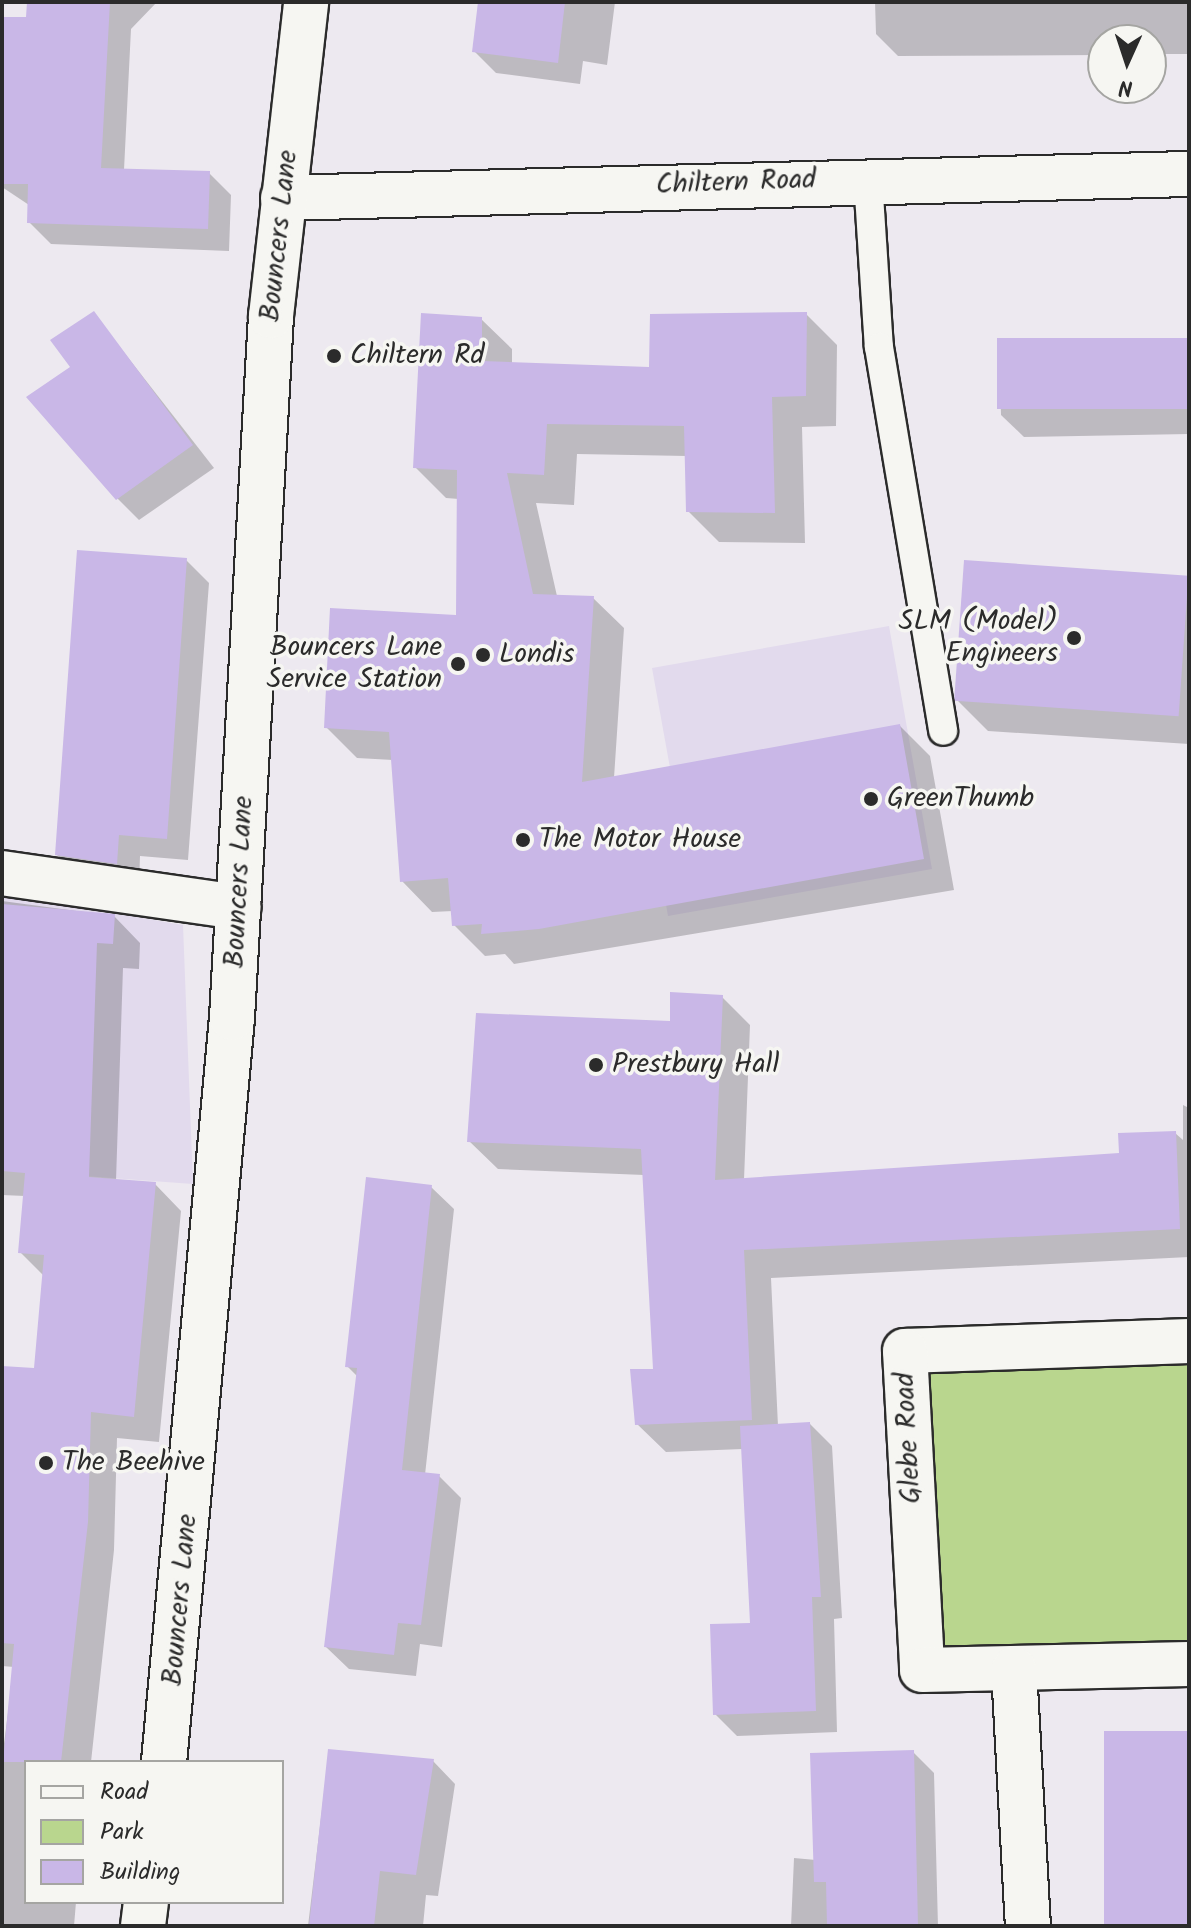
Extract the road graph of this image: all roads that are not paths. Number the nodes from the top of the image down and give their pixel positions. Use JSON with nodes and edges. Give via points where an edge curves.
{"nodes":[{"id":1,"x":306,"y":2,"type":"edge"},
{"id":2,"x":1189,"y":174,"type":"edge"},
{"id":3,"x":868,"y":179,"type":"junction"},
{"id":4,"x":283,"y":198,"type":"junction"},
{"id":5,"x":943,"y":731,"type":"dead end"},
{"id":6,"x":2,"y":873,"type":"edge"},
{"id":7,"x":239,"y":907,"type":"junction"},
{"id":8,"x":1189,"y":1341,"type":"edge"},
{"id":9,"x":1189,"y":1664,"type":"edge"},
{"id":10,"x":1014,"y":1669,"type":"junction"},
{"id":11,"x":164,"y":1760,"type":"edge"},
{"id":12,"x":146,"y":1904,"type":"edge"},
{"id":13,"x":143,"y":1926,"type":"edge"},
{"id":14,"x":1028,"y":1926,"type":"edge"}],
"edges":[{"from":1,"to":4,"type":"street","name":"Bouncers Lane"},
{"from":2,"to":3,"type":"street","name":"Chiltern Road"},
{"from":3,"to":4,"type":"street","name":"Chiltern Road"},
{"from":3,"to":5,"type":"lane","via":[[879,347]]},
{"from":4,"to":7,"type":"street","name":"Bouncers Lane"},
{"from":6,"to":7,"type":"street"},
{"from":7,"to":11,"type":"street","name":"Bouncers Lane"},
{"from":8,"to":10,"type":"street","name":"Glebe Road","via":[[905,1351],[922,1670]]},
{"from":9,"to":10,"type":"street","name":"Glebe Road"},
{"from":10,"to":14,"type":"street"},
{"from":12,"to":13,"type":"street"}]}
